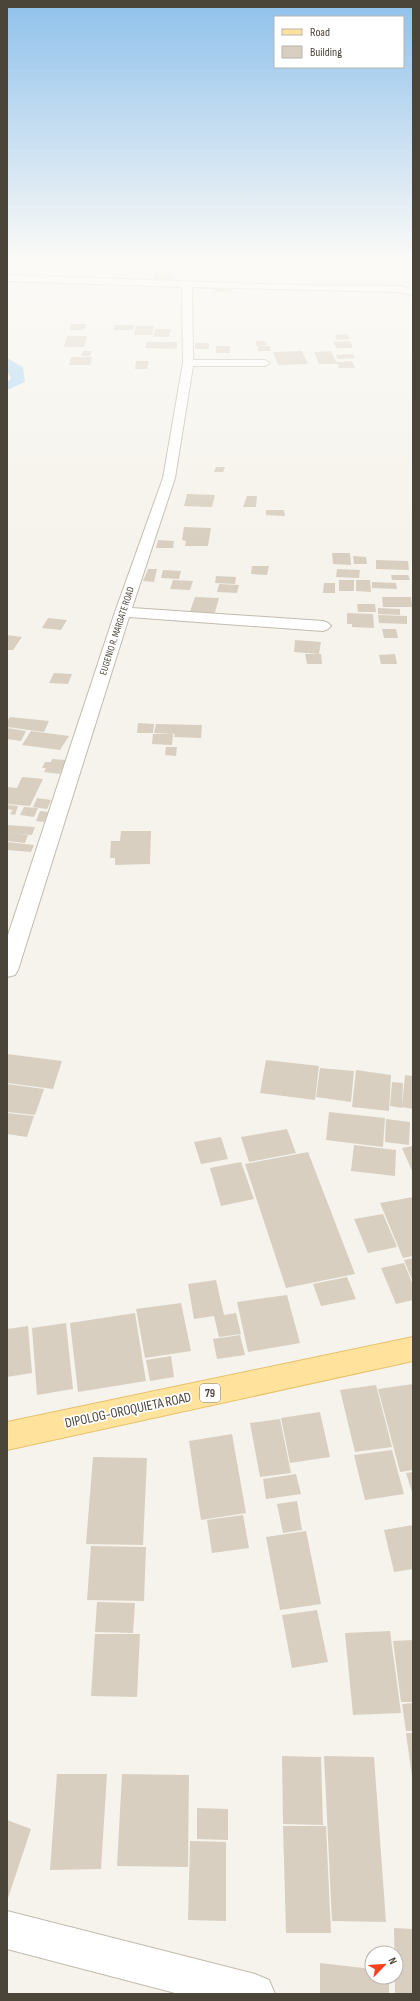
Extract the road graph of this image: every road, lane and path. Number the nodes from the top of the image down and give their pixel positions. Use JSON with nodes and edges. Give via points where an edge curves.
{"nodes":[{"id":1,"x":188,"y":351,"type":"edge"},
{"id":2,"x":188,"y":363,"type":"junction"},
{"id":3,"x":265,"y":363,"type":"dead end"},
{"id":4,"x":123,"y":612,"type":"junction"},
{"id":5,"x":323,"y":626,"type":"dead end"},
{"id":6,"x":7,"y":970,"type":"edge"},
{"id":7,"x":413,"y":1350,"type":"edge"},
{"id":8,"x":7,"y":1436,"type":"edge"},
{"id":9,"x":7,"y":1930,"type":"edge"},
{"id":10,"x":256,"y":1994,"type":"edge"}],
"edges":[{"from":1,"to":2,"type":"street","name":"EUGENIO R. MARGATE ROAD"},
{"from":2,"to":3,"type":"street"},
{"from":2,"to":4,"type":"street","name":"EUGENIO R. MARGATE ROAD","via":[[169,478]]},
{"from":4,"to":5,"type":"street"},
{"from":4,"to":6,"type":"street","name":"EUGENIO R. MARGATE ROAD"},
{"from":7,"to":8,"type":"main road","name":"DIPOLOG-OROQUIETA ROAD","number":"79"},
{"from":9,"to":10,"type":"street"}]}
